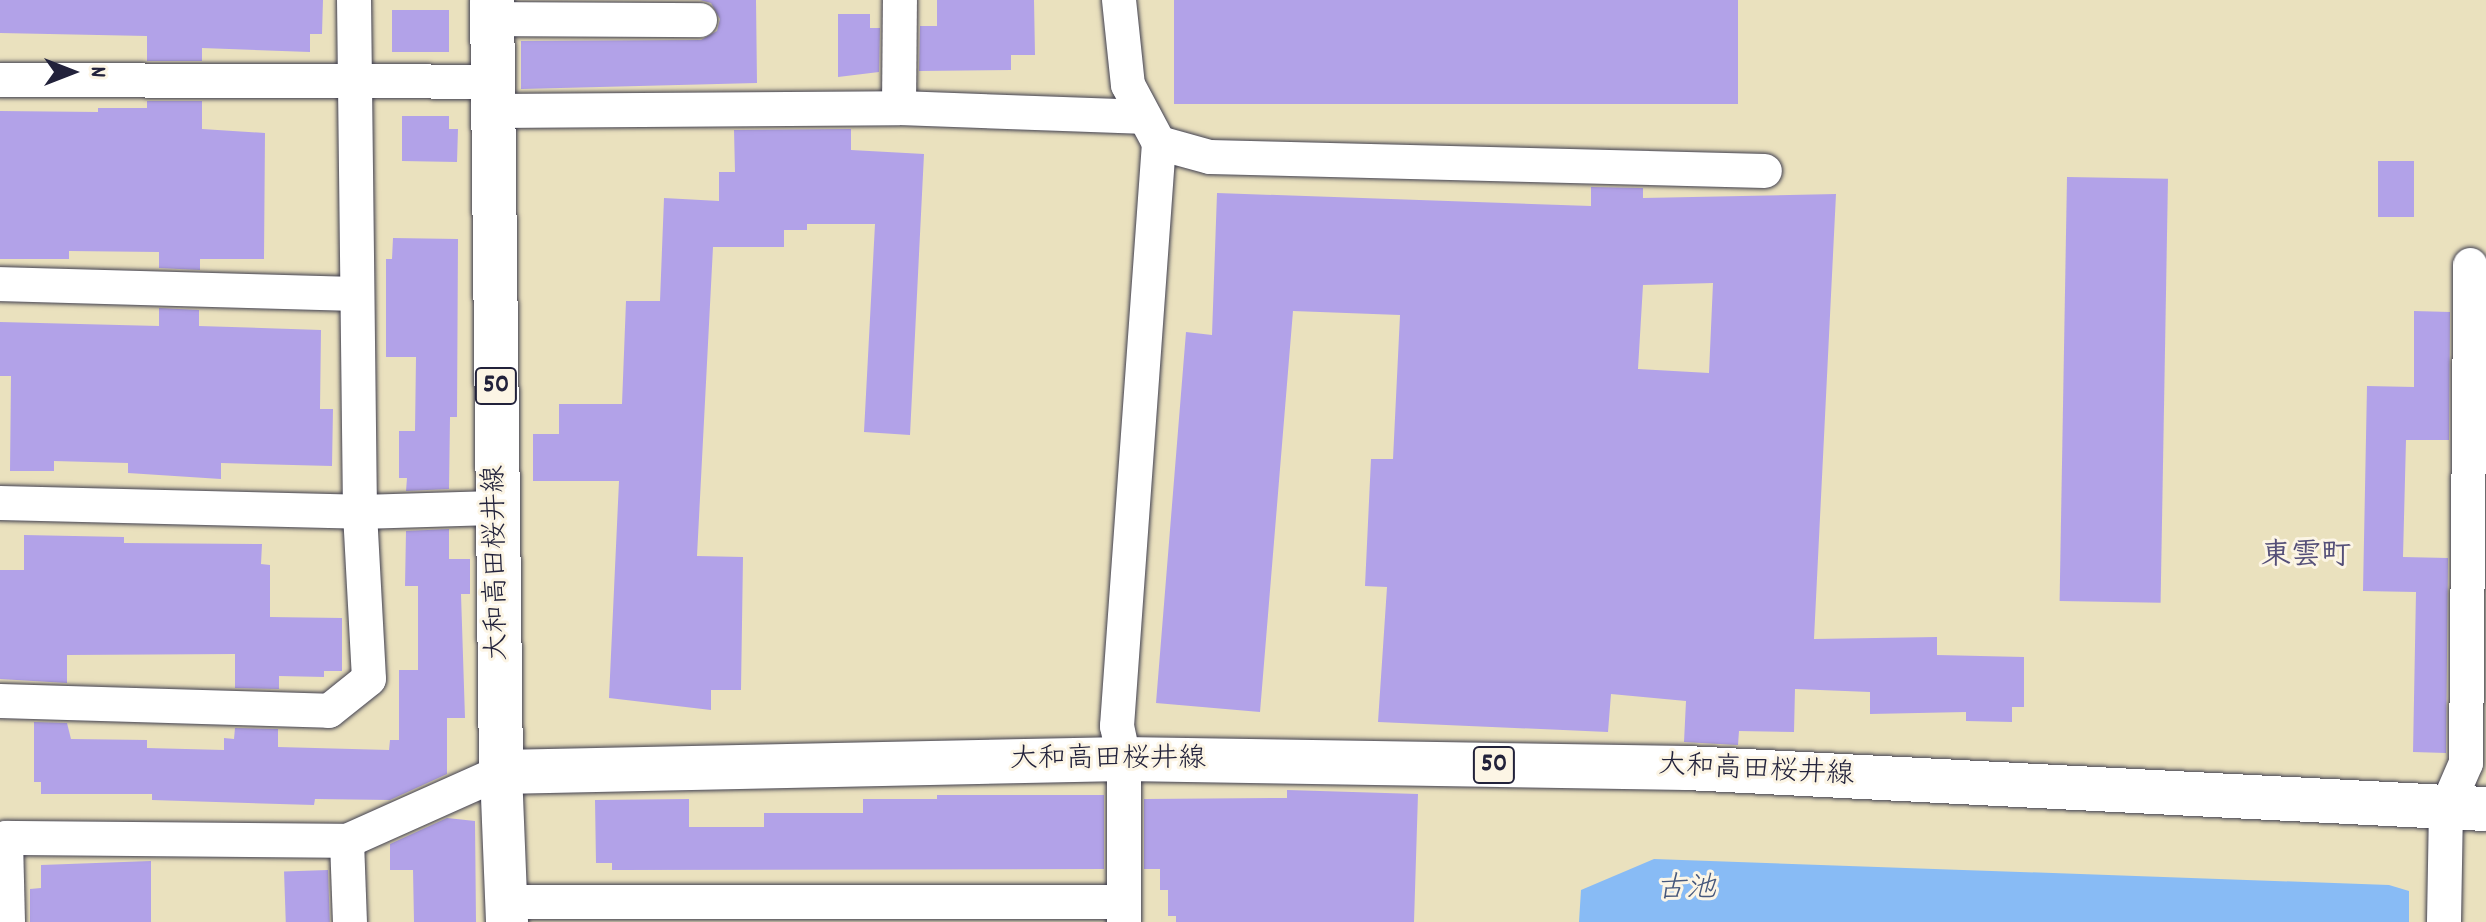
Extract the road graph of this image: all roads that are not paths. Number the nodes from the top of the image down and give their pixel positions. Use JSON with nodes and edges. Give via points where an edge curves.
{"nodes":[{"id":1,"x":354,"y":0,"type":"edge"},
{"id":2,"x":900,"y":0,"type":"edge"},
{"id":3,"x":1119,"y":0,"type":"edge"},
{"id":4,"x":493,"y":10,"type":"edge"},
{"id":5,"x":700,"y":20,"type":"dead end"},
{"id":6,"x":0,"y":80,"type":"edge"},
{"id":7,"x":354,"y":81,"type":"junction"},
{"id":8,"x":494,"y":96,"type":"junction"},
{"id":9,"x":899,"y":108,"type":"junction"},
{"id":10,"x":1150,"y":130,"type":"junction"},
{"id":11,"x":1765,"y":171,"type":"dead end"},
{"id":12,"x":2470,"y":265,"type":"dead end"},
{"id":13,"x":0,"y":284,"type":"edge"},
{"id":14,"x":357,"y":294,"type":"junction"},
{"id":15,"x":0,"y":503,"type":"edge"},
{"id":16,"x":496,"y":508,"type":"junction"},
{"id":17,"x":360,"y":512,"type":"junction"},
{"id":18,"x":0,"y":701,"type":"edge"},
{"id":19,"x":1124,"y":759,"type":"junction"},
{"id":20,"x":501,"y":772,"type":"junction"},
{"id":21,"x":2466,"y":809,"type":"edge"},
{"id":22,"x":347,"y":841,"type":"junction"},
{"id":23,"x":506,"y":912,"type":"edge"},
{"id":24,"x":988,"y":912,"type":"edge"},
{"id":25,"x":1124,"y":912,"type":"edge"},
{"id":26,"x":8,"y":922,"type":"edge"},
{"id":27,"x":350,"y":922,"type":"edge"},
{"id":28,"x":2444,"y":922,"type":"edge"}],
"edges":[{"from":1,"to":7,"type":"street"},
{"from":2,"to":9,"type":"street"},
{"from":3,"to":10,"type":"street","via":[[1128,85]]},
{"from":4,"to":5,"type":"street"},
{"from":4,"to":8,"type":"main road","name":"大和高田桜井線","number":"50"},
{"from":6,"to":7,"type":"street"},
{"from":7,"to":8,"type":"street"},
{"from":7,"to":14,"type":"street"},
{"from":8,"to":9,"type":"street"},
{"from":8,"to":16,"type":"main road","name":"大和高田桜井線","number":"50"},
{"from":9,"to":10,"type":"street"},
{"from":10,"to":11,"type":"street","via":[[1210,157]]},
{"from":10,"to":19,"type":"street","via":[[1117,726]]},
{"from":12,"to":21,"type":"street"},
{"from":13,"to":14,"type":"street"},
{"from":14,"to":17,"type":"street"},
{"from":15,"to":17,"type":"street"},
{"from":16,"to":17,"type":"street"},
{"from":16,"to":20,"type":"main road","name":"大和高田桜井線","number":"50"},
{"from":17,"to":18,"type":"street","via":[[369,679],[329,711]]},
{"from":19,"to":20,"type":"main road","name":"大和高田桜井線","number":"50"},
{"from":19,"to":21,"type":"main road","name":"大和高田桜井線","number":"50","via":[[1687,768]]},
{"from":19,"to":25,"type":"street"},
{"from":20,"to":22,"type":"street"},
{"from":20,"to":23,"type":"street"},
{"from":21,"to":28,"type":"street"},
{"from":22,"to":26,"type":"street","via":[[6,838]]},
{"from":22,"to":27,"type":"street"},
{"from":23,"to":24,"type":"street"},
{"from":24,"to":25,"type":"street"}]}
